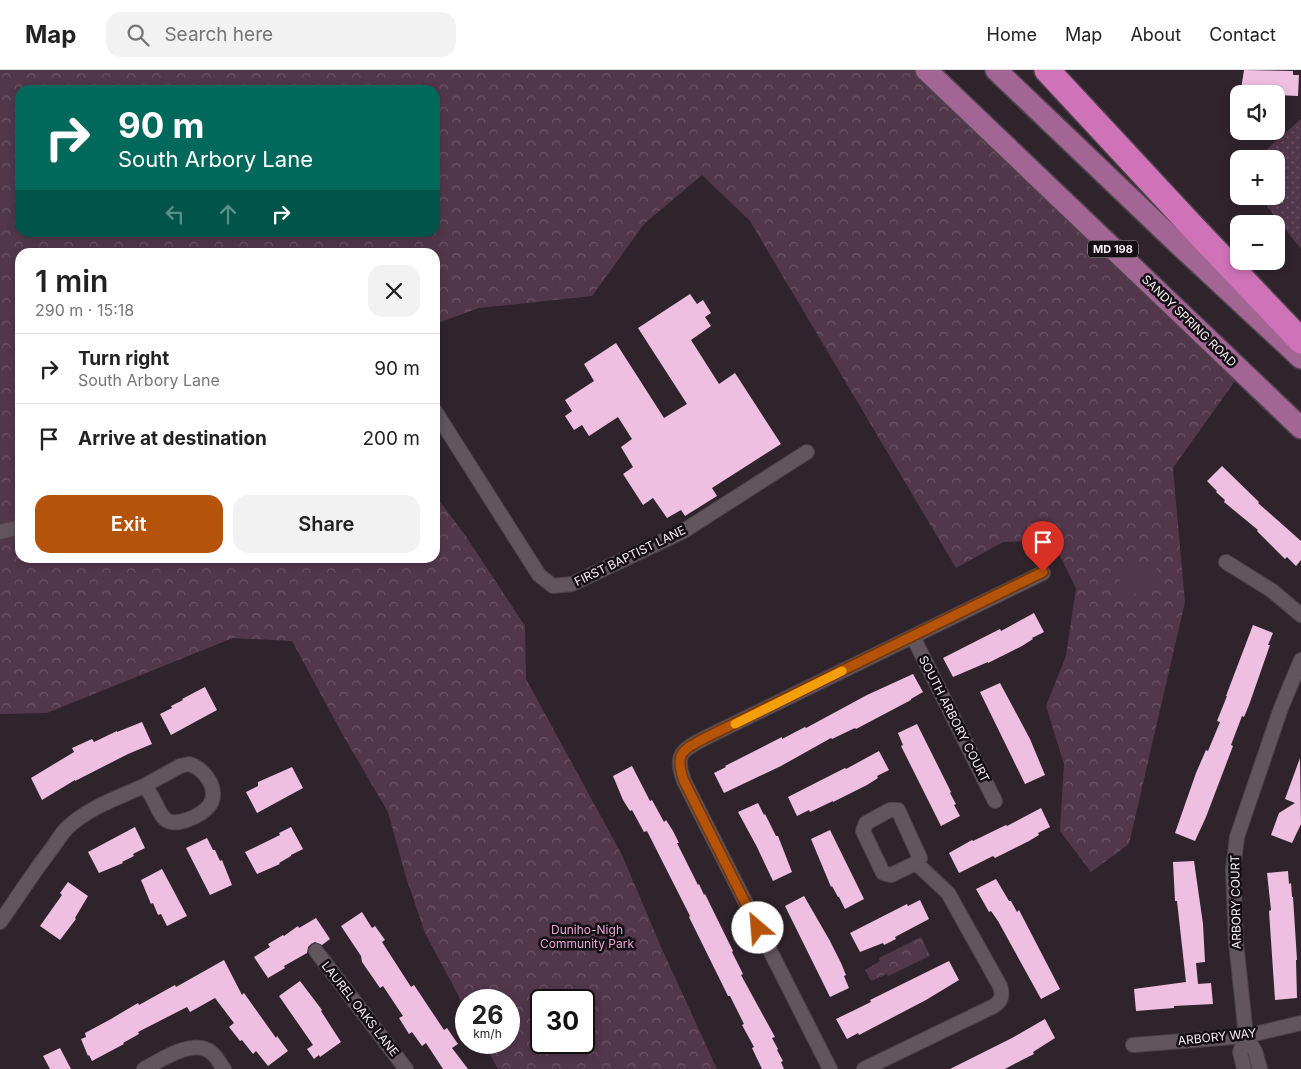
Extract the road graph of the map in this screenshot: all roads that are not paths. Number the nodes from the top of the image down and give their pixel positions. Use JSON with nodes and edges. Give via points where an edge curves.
{"nodes":[{"id":1,"x":926,"y":70,"type":"edge"},
{"id":2,"x":996,"y":70,"type":"edge"},
{"id":3,"x":1047,"y":70,"type":"edge"},
{"id":4,"x":1301,"y":341,"type":"edge"},
{"id":5,"x":1301,"y":358,"type":"edge"},
{"id":6,"x":440,"y":419,"type":"edge"},
{"id":7,"x":1301,"y":428,"type":"edge"},
{"id":8,"x":807,"y":452,"type":"dead end"},
{"id":9,"x":15,"y":528,"type":"edge"},
{"id":10,"x":0,"y":532,"type":"edge"},
{"id":11,"x":1226,"y":562,"type":"dead end"},
{"id":12,"x":1043,"y":572,"type":"dead end"},
{"id":13,"x":1301,"y":615,"type":"edge"},
{"id":14,"x":913,"y":637,"type":"junction"},
{"id":15,"x":1301,"y":660,"type":"edge"},
{"id":16,"x":144,"y":786,"type":"junction"},
{"id":17,"x":995,"y":801,"type":"dead end"},
{"id":18,"x":916,"y":863,"type":"junction"},
{"id":19,"x":0,"y":922,"type":"edge"},
{"id":20,"x":316,"y":951,"type":"dead end"},
{"id":21,"x":1301,"y":1023,"type":"edge"},
{"id":22,"x":1246,"y":1036,"type":"junction"},
{"id":23,"x":1133,"y":1045,"type":"dead end"},
{"id":24,"x":400,"y":1068,"type":"edge"},
{"id":25,"x":144,"y":1069,"type":"edge"},
{"id":26,"x":224,"y":1069,"type":"edge"},
{"id":27,"x":830,"y":1069,"type":"edge"},
{"id":28,"x":864,"y":1069,"type":"edge"},
{"id":29,"x":1244,"y":1069,"type":"edge"},
{"id":30,"x":1260,"y":1069,"type":"edge"}],
"edges":[{"from":1,"to":7,"type":"main road","name":"SANDY SPRING ROAD","number":"MD 198"},
{"from":2,"to":5,"type":"main road"},
{"from":3,"to":4,"type":"highway"},
{"from":6,"to":8,"type":"street","name":"FIRST BAPTIST LANE","via":[[539,575],[553,586],[572,584],[682,532]]},
{"from":9,"to":10,"type":"street"},
{"from":11,"to":13,"type":"street","via":[[1271,590]]},
{"from":12,"to":14,"type":"street"},
{"from":14,"to":17,"type":"street","name":"SOUTH ARBORY COURT"},
{"from":14,"to":27,"type":"street","via":[[705,738],[685,749],[680,758],[684,781]]},
{"from":15,"to":22,"type":"street","name":"ARBORY COURT","via":[[1237,837],[1234,870],[1236,942]]},
{"from":16,"to":16,"type":"street","via":[[189,764],[203,771],[209,780],[212,800],[208,807],[189,818],[178,823],[169,822],[163,818]]},
{"from":16,"to":19,"type":"street","via":[[94,809],[66,828]]},
{"from":18,"to":18,"type":"street","via":[[891,875],[883,873],[863,831],[866,823],[890,810],[898,810],[920,858]]},
{"from":18,"to":28,"type":"street","via":[[948,893],[997,980],[1001,1000]]},
{"from":20,"to":24,"type":"street","name":"LAUREL OAKS LANE"},
{"from":21,"to":22,"type":"street","name":"ARBORY WAY"},
{"from":22,"to":23,"type":"street","name":"ARBORY WAY"},
{"from":22,"to":29,"type":"street","name":"ARBORY COURT","via":[[1240,1052]]},
{"from":22,"to":30,"type":"street","name":"ARBORY COURT"},
{"from":25,"to":26,"type":"street","via":[[192,1047],[212,1053]]}]}
